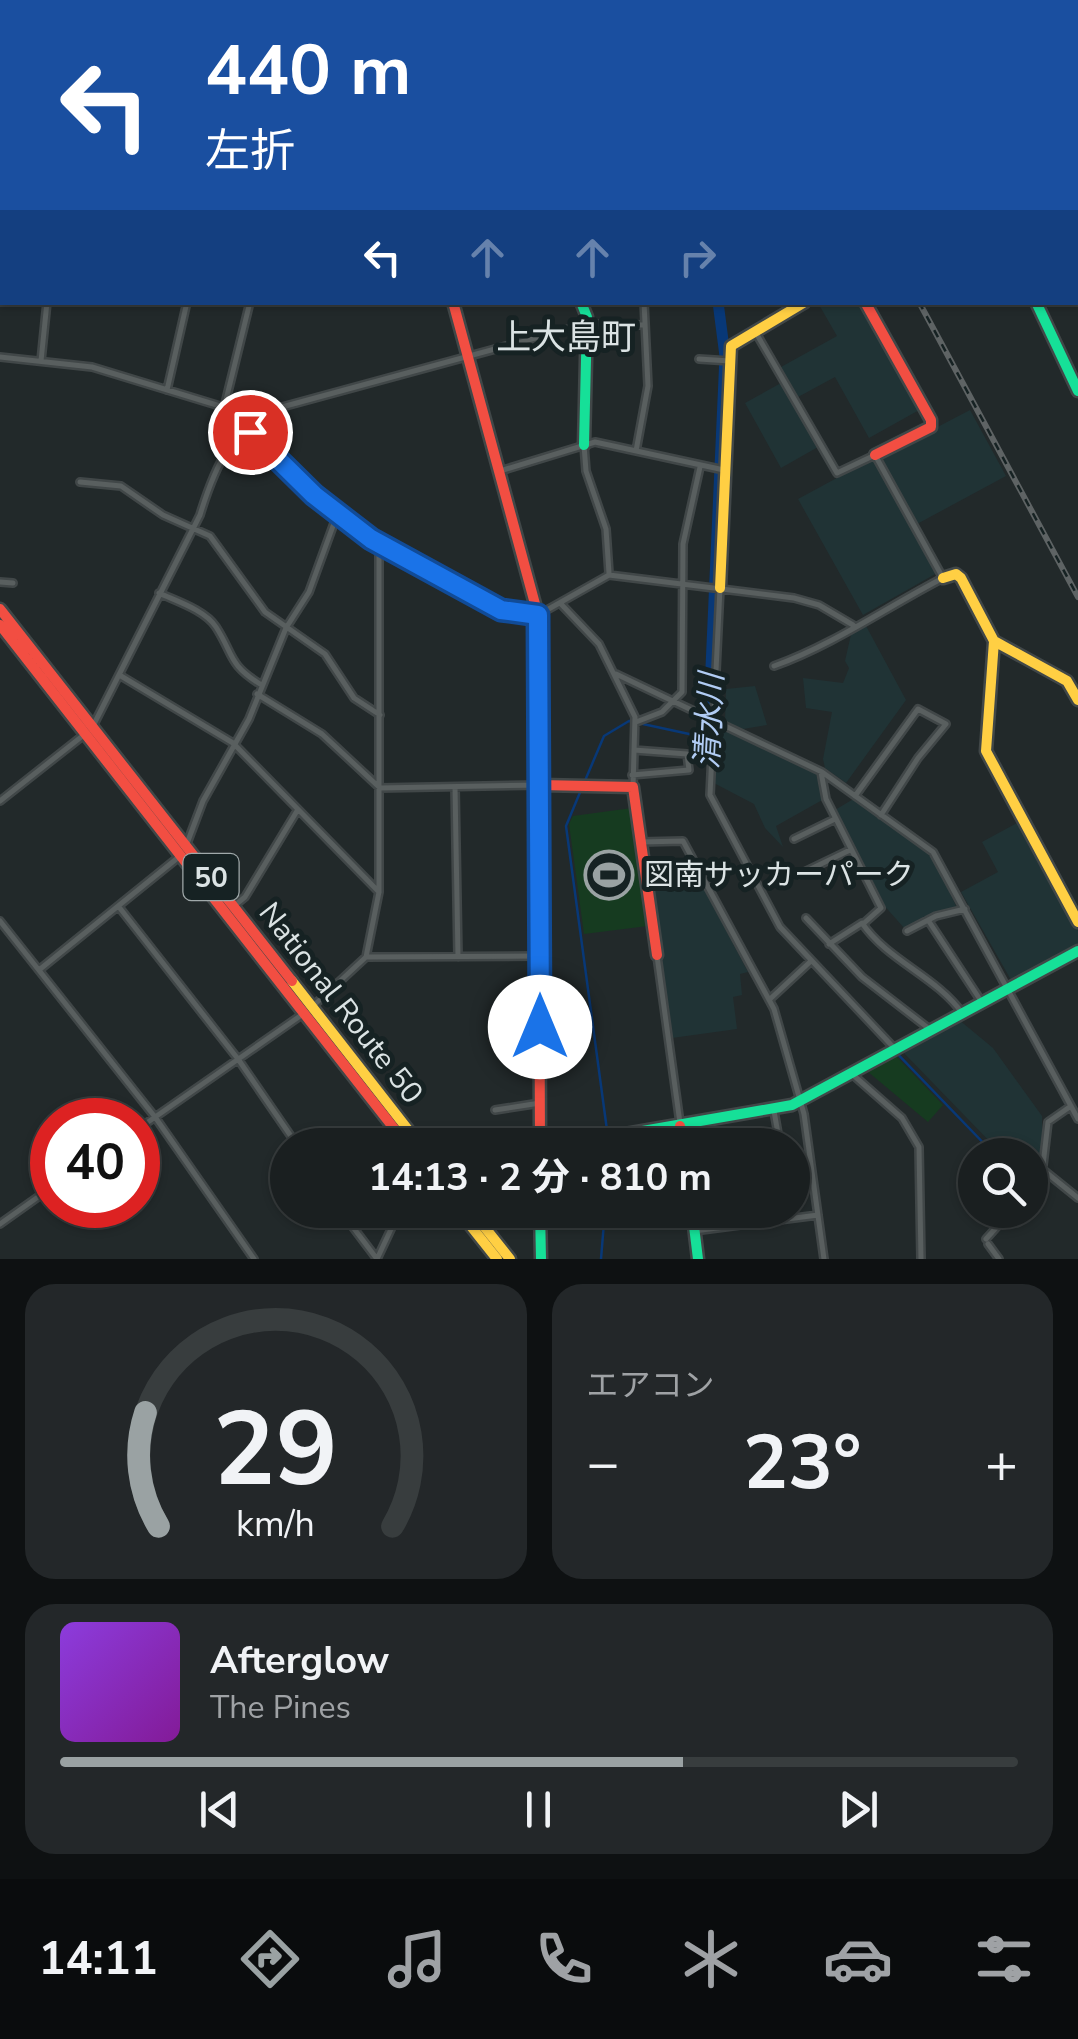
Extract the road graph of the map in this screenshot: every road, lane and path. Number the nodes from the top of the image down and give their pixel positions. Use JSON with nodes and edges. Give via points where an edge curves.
{"nodes":[{"id":1,"x":47,"y":305,"type":"edge"},
{"id":2,"x":186,"y":305,"type":"edge"},
{"id":3,"x":249,"y":305,"type":"edge"},
{"id":4,"x":455,"y":305,"type":"edge"},
{"id":5,"x":583,"y":305,"type":"edge"},
{"id":6,"x":644,"y":305,"type":"edge"},
{"id":7,"x":800,"y":305,"type":"edge"},
{"id":8,"x":867,"y":305,"type":"edge"},
{"id":9,"x":1037,"y":305,"type":"edge"},
{"id":10,"x":587,"y":324,"type":"junction"},
{"id":11,"x":643,"y":325,"type":"junction"},
{"id":12,"x":755,"y":330,"type":"junction"},
{"id":13,"x":470,"y":356,"type":"junction"},
{"id":14,"x":0,"y":357,"type":"edge"},
{"id":15,"x":699,"y":360,"type":"dead end"},
{"id":16,"x":41,"y":361,"type":"junction"},
{"id":17,"x":727,"y":361,"type":"junction"},
{"id":18,"x":167,"y":390,"type":"junction"},
{"id":19,"x":1078,"y":391,"type":"edge"},
{"id":20,"x":224,"y":408,"type":"junction"},
{"id":21,"x":245,"y":427,"type":"junction"},
{"id":22,"x":584,"y":445,"type":"junction"},
{"id":23,"x":636,"y":450,"type":"junction"},
{"id":24,"x":874,"y":455,"type":"junction"},
{"id":25,"x":700,"y":467,"type":"junction"},
{"id":26,"x":500,"y":470,"type":"junction"},
{"id":27,"x":722,"y":470,"type":"junction"},
{"id":28,"x":80,"y":482,"type":"dead end"},
{"id":29,"x":337,"y":515,"type":"junction"},
{"id":30,"x":194,"y":526,"type":"junction"},
{"id":31,"x":379,"y":544,"type":"junction"},
{"id":32,"x":609,"y":575,"type":"junction"},
{"id":33,"x":943,"y":578,"type":"junction"},
{"id":34,"x":0,"y":582,"type":"edge"},
{"id":35,"x":13,"y":583,"type":"dead end"},
{"id":36,"x":684,"y":584,"type":"junction"},
{"id":37,"x":717,"y":588,"type":"junction"},
{"id":38,"x":159,"y":592,"type":"junction"},
{"id":39,"x":561,"y":604,"type":"junction"},
{"id":40,"x":0,"y":609,"type":"edge"},
{"id":41,"x":538,"y":615,"type":"junction"},
{"id":42,"x":0,"y":625,"type":"edge"},
{"id":43,"x":854,"y":625,"type":"junction"},
{"id":44,"x":286,"y":628,"type":"junction"},
{"id":45,"x":994,"y":641,"type":"junction"},
{"id":46,"x":774,"y":666,"type":"dead end"},
{"id":47,"x":616,"y":674,"type":"junction"},
{"id":48,"x":122,"y":676,"type":"junction"},
{"id":49,"x":260,"y":684,"type":"junction"},
{"id":50,"x":257,"y":694,"type":"junction"},
{"id":51,"x":674,"y":700,"type":"junction"},
{"id":52,"x":1078,"y":700,"type":"edge"},
{"id":53,"x":380,"y":714,"type":"junction"},
{"id":54,"x":710,"y":717,"type":"junction"},
{"id":55,"x":636,"y":722,"type":"junction"},
{"id":56,"x":89,"y":730,"type":"junction"},
{"id":57,"x":233,"y":743,"type":"junction"},
{"id":58,"x":632,"y":750,"type":"junction"},
{"id":59,"x":821,"y":770,"type":"junction"},
{"id":60,"x":632,"y":781,"type":"junction"},
{"id":61,"x":541,"y":786,"type":"junction"},
{"id":62,"x":454,"y":787,"type":"junction"},
{"id":63,"x":380,"y":788,"type":"junction"},
{"id":64,"x":855,"y":796,"type":"junction"},
{"id":65,"x":0,"y":802,"type":"edge"},
{"id":66,"x":296,"y":812,"type":"junction"},
{"id":67,"x":881,"y":815,"type":"junction"},
{"id":68,"x":835,"y":818,"type":"junction"},
{"id":69,"x":794,"y":839,"type":"dead end"},
{"id":70,"x":641,"y":842,"type":"junction"},
{"id":71,"x":850,"y":850,"type":"junction"},
{"id":72,"x":183,"y":851,"type":"junction"},
{"id":73,"x":798,"y":875,"type":"dead end"},
{"id":74,"x":380,"y":892,"type":"junction"},
{"id":75,"x":234,"y":906,"type":"junction"},
{"id":76,"x":118,"y":907,"type":"junction"},
{"id":77,"x":965,"y":909,"type":"junction"},
{"id":78,"x":806,"y":918,"type":"dead end"},
{"id":79,"x":928,"y":920,"type":"junction"},
{"id":80,"x":0,"y":921,"type":"edge"},
{"id":81,"x":1078,"y":922,"type":"edge"},
{"id":82,"x":863,"y":924,"type":"junction"},
{"id":83,"x":907,"y":931,"type":"dead end"},
{"id":84,"x":829,"y":944,"type":"junction"},
{"id":85,"x":1078,"y":950,"type":"edge"},
{"id":86,"x":541,"y":956,"type":"junction"},
{"id":87,"x":656,"y":956,"type":"joint"},
{"id":88,"x":366,"y":957,"type":"junction"},
{"id":89,"x":458,"y":957,"type":"junction"},
{"id":90,"x":811,"y":960,"type":"junction"},
{"id":91,"x":39,"y":970,"type":"junction"},
{"id":92,"x":1009,"y":990,"type":"junction"},
{"id":93,"x":769,"y":1000,"type":"junction"},
{"id":94,"x":983,"y":1004,"type":"junction"},
{"id":95,"x":308,"y":1010,"type":"junction"},
{"id":96,"x":963,"y":1014,"type":"junction"},
{"id":97,"x":932,"y":1031,"type":"junction"},
{"id":98,"x":896,"y":1050,"type":"junction"},
{"id":99,"x":238,"y":1059,"type":"junction"},
{"id":100,"x":852,"y":1074,"type":"junction"},
{"id":101,"x":140,"y":1098,"type":"edge"},
{"id":102,"x":800,"y":1102,"type":"junction"},
{"id":103,"x":540,"y":1103,"type":"junction"},
{"id":104,"x":1071,"y":1106,"type":"junction"},
{"id":105,"x":495,"y":1110,"type":"dead end"},
{"id":106,"x":774,"y":1110,"type":"junction"},
{"id":107,"x":160,"y":1114,"type":"edge"},
{"id":108,"x":1078,"y":1119,"type":"edge"},
{"id":109,"x":160,"y":1124,"type":"edge"},
{"id":110,"x":680,"y":1126,"type":"junction"},
{"id":111,"x":285,"y":1128,"type":"edge"},
{"id":112,"x":395,"y":1128,"type":"edge"},
{"id":113,"x":406,"y":1128,"type":"edge"},
{"id":114,"x":540,"y":1128,"type":"edge"},
{"id":115,"x":668,"y":1128,"type":"edge"},
{"id":116,"x":777,"y":1128,"type":"edge"},
{"id":117,"x":1046,"y":1138,"type":"edge"},
{"id":118,"x":1048,"y":1174,"type":"edge"},
{"id":119,"x":1078,"y":1198,"type":"edge"},
{"id":120,"x":30,"y":1203,"type":"edge"},
{"id":121,"x":818,"y":1215,"type":"junction"},
{"id":122,"x":810,"y":1216,"type":"edge"},
{"id":123,"x":0,"y":1224,"type":"edge"},
{"id":124,"x":354,"y":1228,"type":"edge"},
{"id":125,"x":392,"y":1228,"type":"edge"},
{"id":126,"x":472,"y":1228,"type":"edge"},
{"id":127,"x":486,"y":1228,"type":"edge"},
{"id":128,"x":540,"y":1228,"type":"edge"},
{"id":129,"x":694,"y":1228,"type":"edge"},
{"id":130,"x":716,"y":1228,"type":"edge"},
{"id":131,"x":998,"y":1228,"type":"edge"},
{"id":132,"x":694,"y":1231,"type":"junction"},
{"id":133,"x":540,"y":1257,"type":"edge"},
{"id":134,"x":254,"y":1259,"type":"edge"},
{"id":135,"x":377,"y":1259,"type":"edge"},
{"id":136,"x":496,"y":1259,"type":"edge"},
{"id":137,"x":510,"y":1259,"type":"edge"},
{"id":138,"x":698,"y":1259,"type":"edge"},
{"id":139,"x":824,"y":1259,"type":"edge"},
{"id":140,"x":922,"y":1259,"type":"edge"},
{"id":141,"x":1000,"y":1259,"type":"edge"}],
"edges":[{"from":1,"to":16,"type":"street"},
{"from":2,"to":18,"type":"street"},
{"from":3,"to":20,"type":"street"},
{"from":4,"to":13,"type":"main road"},
{"from":5,"to":10,"type":"main road"},
{"from":6,"to":11,"type":"street"},
{"from":7,"to":12,"type":"main road"},
{"from":8,"to":24,"type":"main road","via":[[931,420],[931,427]]},
{"from":9,"to":19,"type":"main road"},
{"from":10,"to":11,"type":"street"},
{"from":10,"to":13,"type":"street"},
{"from":10,"to":22,"type":"main road"},
{"from":11,"to":23,"type":"street","via":[[648,391]]},
{"from":12,"to":17,"type":"main road","via":[[732,344]]},
{"from":12,"to":24,"type":"street","via":[[837,473]]},
{"from":13,"to":21,"type":"street","via":[[282,406]]},
{"from":13,"to":26,"type":"main road"},
{"from":14,"to":16,"type":"street"},
{"from":15,"to":17,"type":"street"},
{"from":16,"to":18,"type":"street","via":[[92,367]]},
{"from":17,"to":27,"type":"main road"},
{"from":18,"to":20,"type":"street"},
{"from":20,"to":21,"type":"street"},
{"from":21,"to":29,"type":"street"},
{"from":21,"to":30,"type":"street","via":[[210,481]]},
{"from":22,"to":23,"type":"street"},
{"from":22,"to":26,"type":"street"},
{"from":22,"to":32,"type":"street","via":[[606,528]]},
{"from":23,"to":25,"type":"street"},
{"from":24,"to":33,"type":"street"},
{"from":25,"to":27,"type":"street"},
{"from":25,"to":36,"type":"street","via":[[684,539]]},
{"from":26,"to":41,"type":"main road"},
{"from":27,"to":37,"type":"main road"},
{"from":28,"to":30,"type":"street","via":[[121,486],[162,515]]},
{"from":29,"to":31,"type":"street"},
{"from":29,"to":44,"type":"street","via":[[309,592]]},
{"from":30,"to":38,"type":"street"},
{"from":30,"to":44,"type":"street","via":[[210,536],[250,596]]},
{"from":31,"to":41,"type":"street","via":[[501,610]]},
{"from":31,"to":53,"type":"street"},
{"from":32,"to":36,"type":"street"},
{"from":32,"to":39,"type":"street"},
{"from":33,"to":43,"type":"street"},
{"from":33,"to":45,"type":"main road","via":[[960,578]]},
{"from":34,"to":35,"type":"street"},
{"from":36,"to":37,"type":"street"},
{"from":36,"to":51,"type":"street","via":[[683,688]]},
{"from":37,"to":43,"type":"street","via":[[814,603]]},
{"from":37,"to":54,"type":"street"},
{"from":38,"to":48,"type":"street"},
{"from":38,"to":49,"type":"street","via":[[215,625],[230,660]]},
{"from":39,"to":41,"type":"street"},
{"from":39,"to":47,"type":"street","via":[[599,644]]},
{"from":40,"to":56,"type":"main road","name":"National Route 50","number":"50"},
{"from":41,"to":61,"type":"main road"},
{"from":42,"to":56,"type":"main road","name":"National Route 50","number":"50"},
{"from":43,"to":46,"type":"street","via":[[806,656]]},
{"from":44,"to":49,"type":"street"},
{"from":44,"to":53,"type":"street","via":[[325,654],[354,698]]},
{"from":45,"to":52,"type":"main road","via":[[1067,681]]},
{"from":45,"to":81,"type":"main road","via":[[986,751]]},
{"from":47,"to":51,"type":"street"},
{"from":47,"to":55,"type":"street"},
{"from":48,"to":56,"type":"street"},
{"from":48,"to":57,"type":"street"},
{"from":49,"to":50,"type":"street"},
{"from":50,"to":57,"type":"street"},
{"from":50,"to":63,"type":"street","via":[[322,734]]},
{"from":51,"to":54,"type":"street"},
{"from":51,"to":55,"type":"street"},
{"from":53,"to":63,"type":"street"},
{"from":54,"to":59,"type":"street"},
{"from":54,"to":90,"type":"street","via":[[710,795],[780,927]]},
{"from":55,"to":58,"type":"street"},
{"from":56,"to":65,"type":"street"},
{"from":56,"to":72,"type":"main road","name":"National Route 50","number":"50"},
{"from":57,"to":66,"type":"street"},
{"from":57,"to":72,"type":"street"},
{"from":58,"to":60,"type":"street"},
{"from":58,"to":60,"type":"street","via":[[687,754],[688,770]]},
{"from":59,"to":64,"type":"street"},
{"from":59,"to":68,"type":"street"},
{"from":60,"to":61,"type":"main road"},
{"from":60,"to":70,"type":"main road"},
{"from":61,"to":62,"type":"street"},
{"from":61,"to":86,"type":"main road"},
{"from":62,"to":63,"type":"street"},
{"from":62,"to":89,"type":"street"},
{"from":63,"to":74,"type":"street"},
{"from":64,"to":67,"type":"street"},
{"from":64,"to":67,"type":"street","via":[[918,709],[946,724]]},
{"from":66,"to":74,"type":"street"},
{"from":66,"to":75,"type":"street"},
{"from":67,"to":77,"type":"street","via":[[935,854]]},
{"from":68,"to":69,"type":"street"},
{"from":68,"to":71,"type":"street"},
{"from":70,"to":87,"type":"main road"},
{"from":70,"to":93,"type":"street","via":[[683,841]]},
{"from":71,"to":73,"type":"street"},
{"from":71,"to":82,"type":"street","via":[[881,908]]},
{"from":72,"to":75,"type":"main road","name":"National Route 50","number":"50"},
{"from":72,"to":76,"type":"street"},
{"from":72,"to":95,"type":"main road","name":"National Route 50","number":"50"},
{"from":74,"to":88,"type":"street"},
{"from":75,"to":95,"type":"main road","name":"National Route 50","number":"50"},
{"from":76,"to":91,"type":"street"},
{"from":76,"to":99,"type":"street"},
{"from":77,"to":79,"type":"street"},
{"from":77,"to":92,"type":"street"},
{"from":78,"to":84,"type":"street"},
{"from":79,"to":83,"type":"street"},
{"from":79,"to":94,"type":"street"},
{"from":80,"to":91,"type":"street"},
{"from":82,"to":84,"type":"street"},
{"from":82,"to":96,"type":"street","via":[[948,993]]},
{"from":84,"to":97,"type":"street"},
{"from":85,"to":92,"type":"main road"},
{"from":86,"to":89,"type":"street"},
{"from":86,"to":103,"type":"main road"},
{"from":87,"to":110,"type":"street"},
{"from":88,"to":89,"type":"street"},
{"from":88,"to":95,"type":"street"},
{"from":90,"to":93,"type":"street"},
{"from":90,"to":98,"type":"street"},
{"from":91,"to":101,"type":"street"},
{"from":92,"to":94,"type":"main road"},
{"from":92,"to":104,"type":"street"},
{"from":93,"to":102,"type":"street"},
{"from":94,"to":96,"type":"main road"},
{"from":95,"to":99,"type":"street"},
{"from":95,"to":112,"type":"main road","name":"National Route 50","number":"50"},
{"from":95,"to":113,"type":"main road","name":"National Route 50","number":"50"},
{"from":96,"to":97,"type":"main road"},
{"from":97,"to":98,"type":"main road"},
{"from":98,"to":100,"type":"main road"},
{"from":99,"to":107,"type":"street"},
{"from":99,"to":111,"type":"street"},
{"from":100,"to":102,"type":"main road"},
{"from":100,"to":140,"type":"street","via":[[902,1118],[919,1147]]},
{"from":102,"to":106,"type":"main road"},
{"from":102,"to":121,"type":"street"},
{"from":103,"to":105,"type":"street"},
{"from":103,"to":114,"type":"main road"},
{"from":104,"to":108,"type":"street"},
{"from":104,"to":117,"type":"street","via":[[1048,1122]]},
{"from":106,"to":110,"type":"main road"},
{"from":106,"to":116,"type":"street"},
{"from":109,"to":134,"type":"street"},
{"from":110,"to":115,"type":"main road"},
{"from":118,"to":119,"type":"street"},
{"from":120,"to":123,"type":"street"},
{"from":121,"to":122,"type":"street"},
{"from":121,"to":139,"type":"street"},
{"from":124,"to":135,"type":"street"},
{"from":125,"to":135,"type":"street"},
{"from":126,"to":136,"type":"main road"},
{"from":127,"to":137,"type":"main road"},
{"from":128,"to":133,"type":"main road"},
{"from":129,"to":132,"type":"main road"},
{"from":130,"to":132,"type":"street"},
{"from":131,"to":141,"type":"street","via":[[987,1242]]},
{"from":132,"to":138,"type":"main road"}]}
